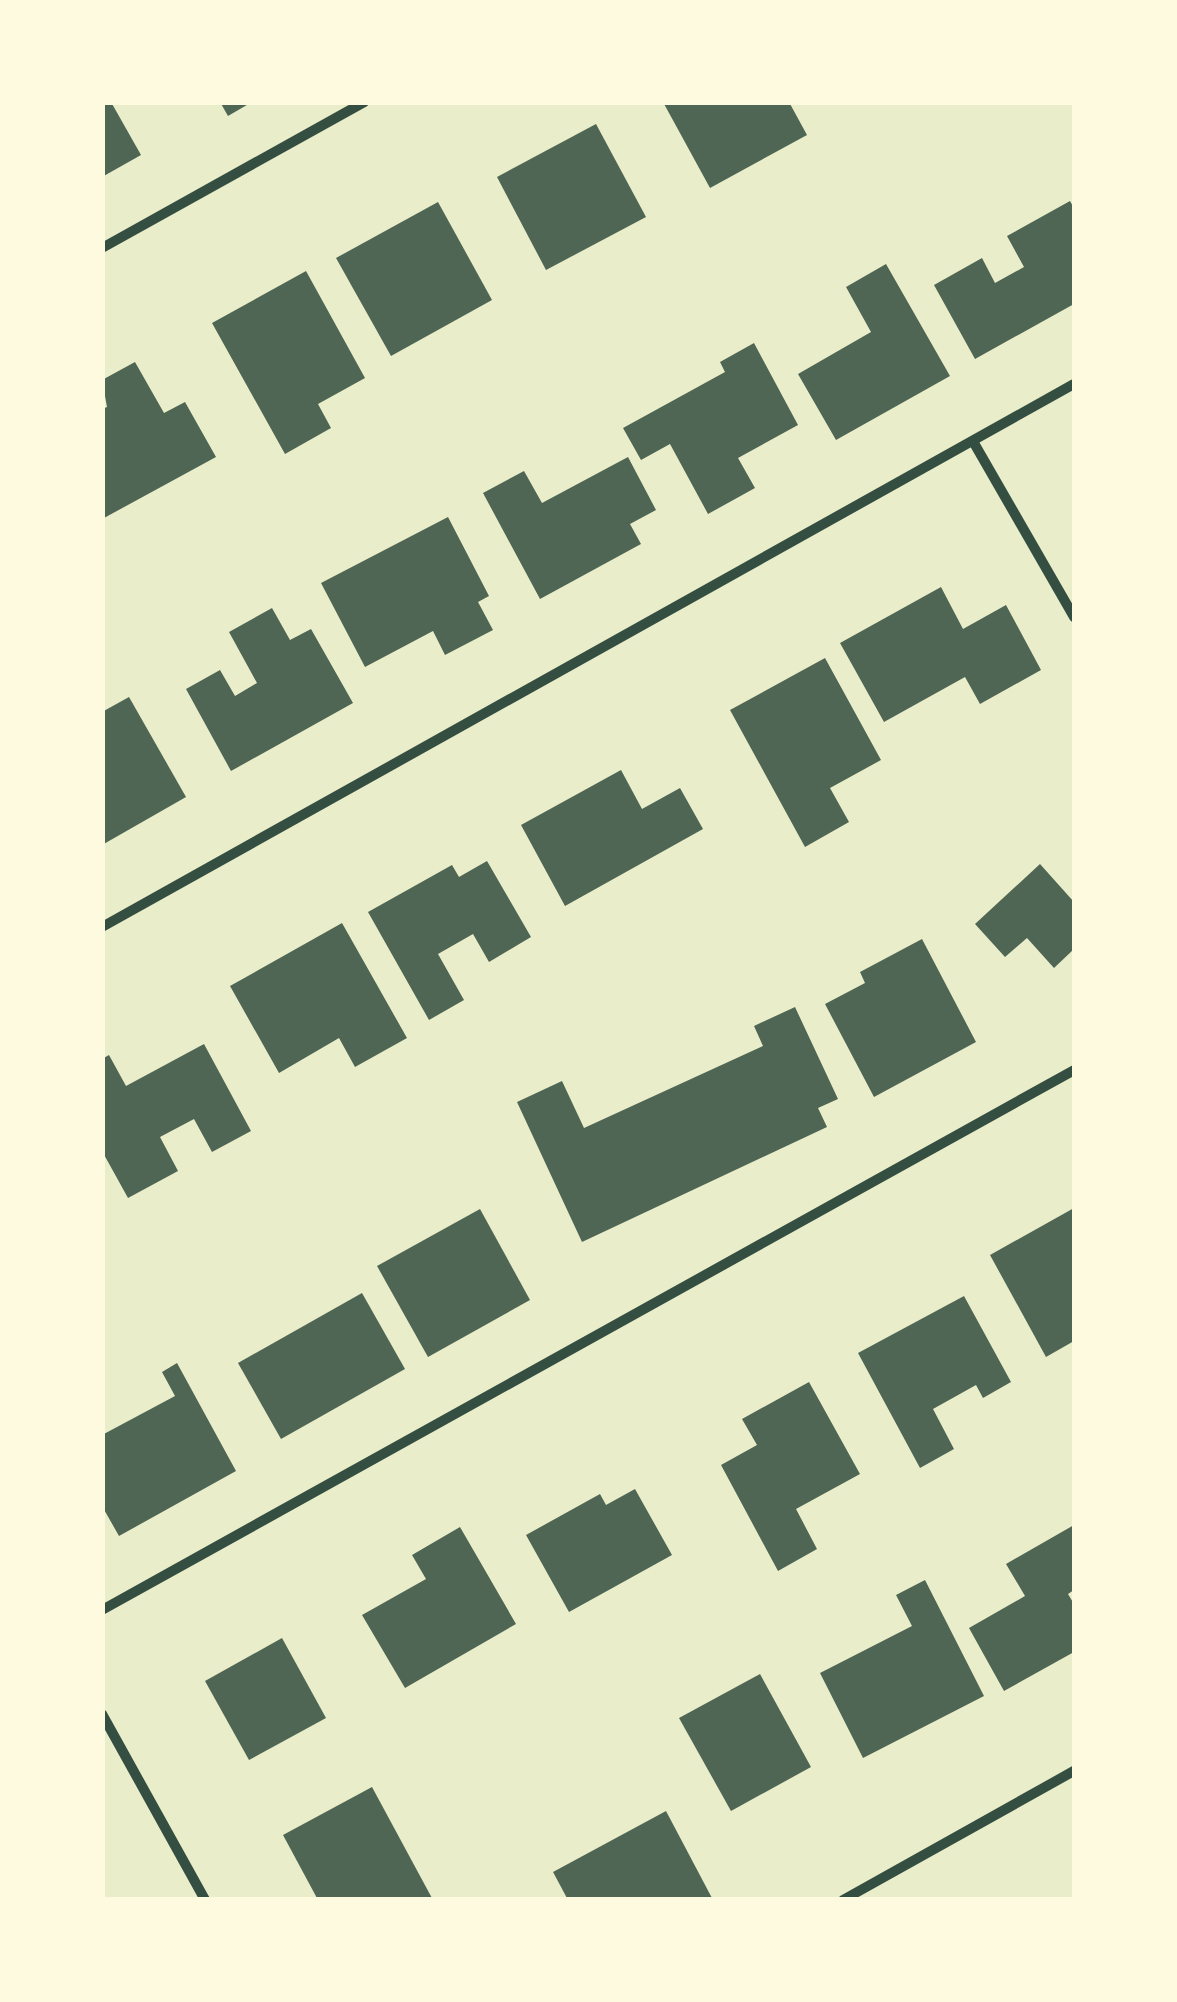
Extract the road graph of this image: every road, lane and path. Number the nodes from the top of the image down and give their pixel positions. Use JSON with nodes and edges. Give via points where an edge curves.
{"nodes":[{"id":1,"x":364,"y":102,"type":"edge"},
{"id":2,"x":102,"y":248,"type":"edge"},
{"id":3,"x":1074,"y":384,"type":"edge"},
{"id":4,"x":974,"y":443,"type":"junction"},
{"id":5,"x":1074,"y":618,"type":"edge"},
{"id":6,"x":102,"y":927,"type":"edge"},
{"id":7,"x":1074,"y":1070,"type":"edge"},
{"id":8,"x":102,"y":1610,"type":"edge"},
{"id":9,"x":102,"y":1714,"type":"edge"},
{"id":10,"x":1074,"y":1771,"type":"edge"},
{"id":11,"x":205,"y":1900,"type":"edge"},
{"id":12,"x":842,"y":1900,"type":"edge"}],
"edges":[{"from":1,"to":2,"type":"street"},
{"from":3,"to":4,"type":"street"},
{"from":4,"to":5,"type":"street"},
{"from":4,"to":6,"type":"street"},
{"from":7,"to":8,"type":"street"},
{"from":9,"to":11,"type":"street"},
{"from":10,"to":12,"type":"street"}]}
